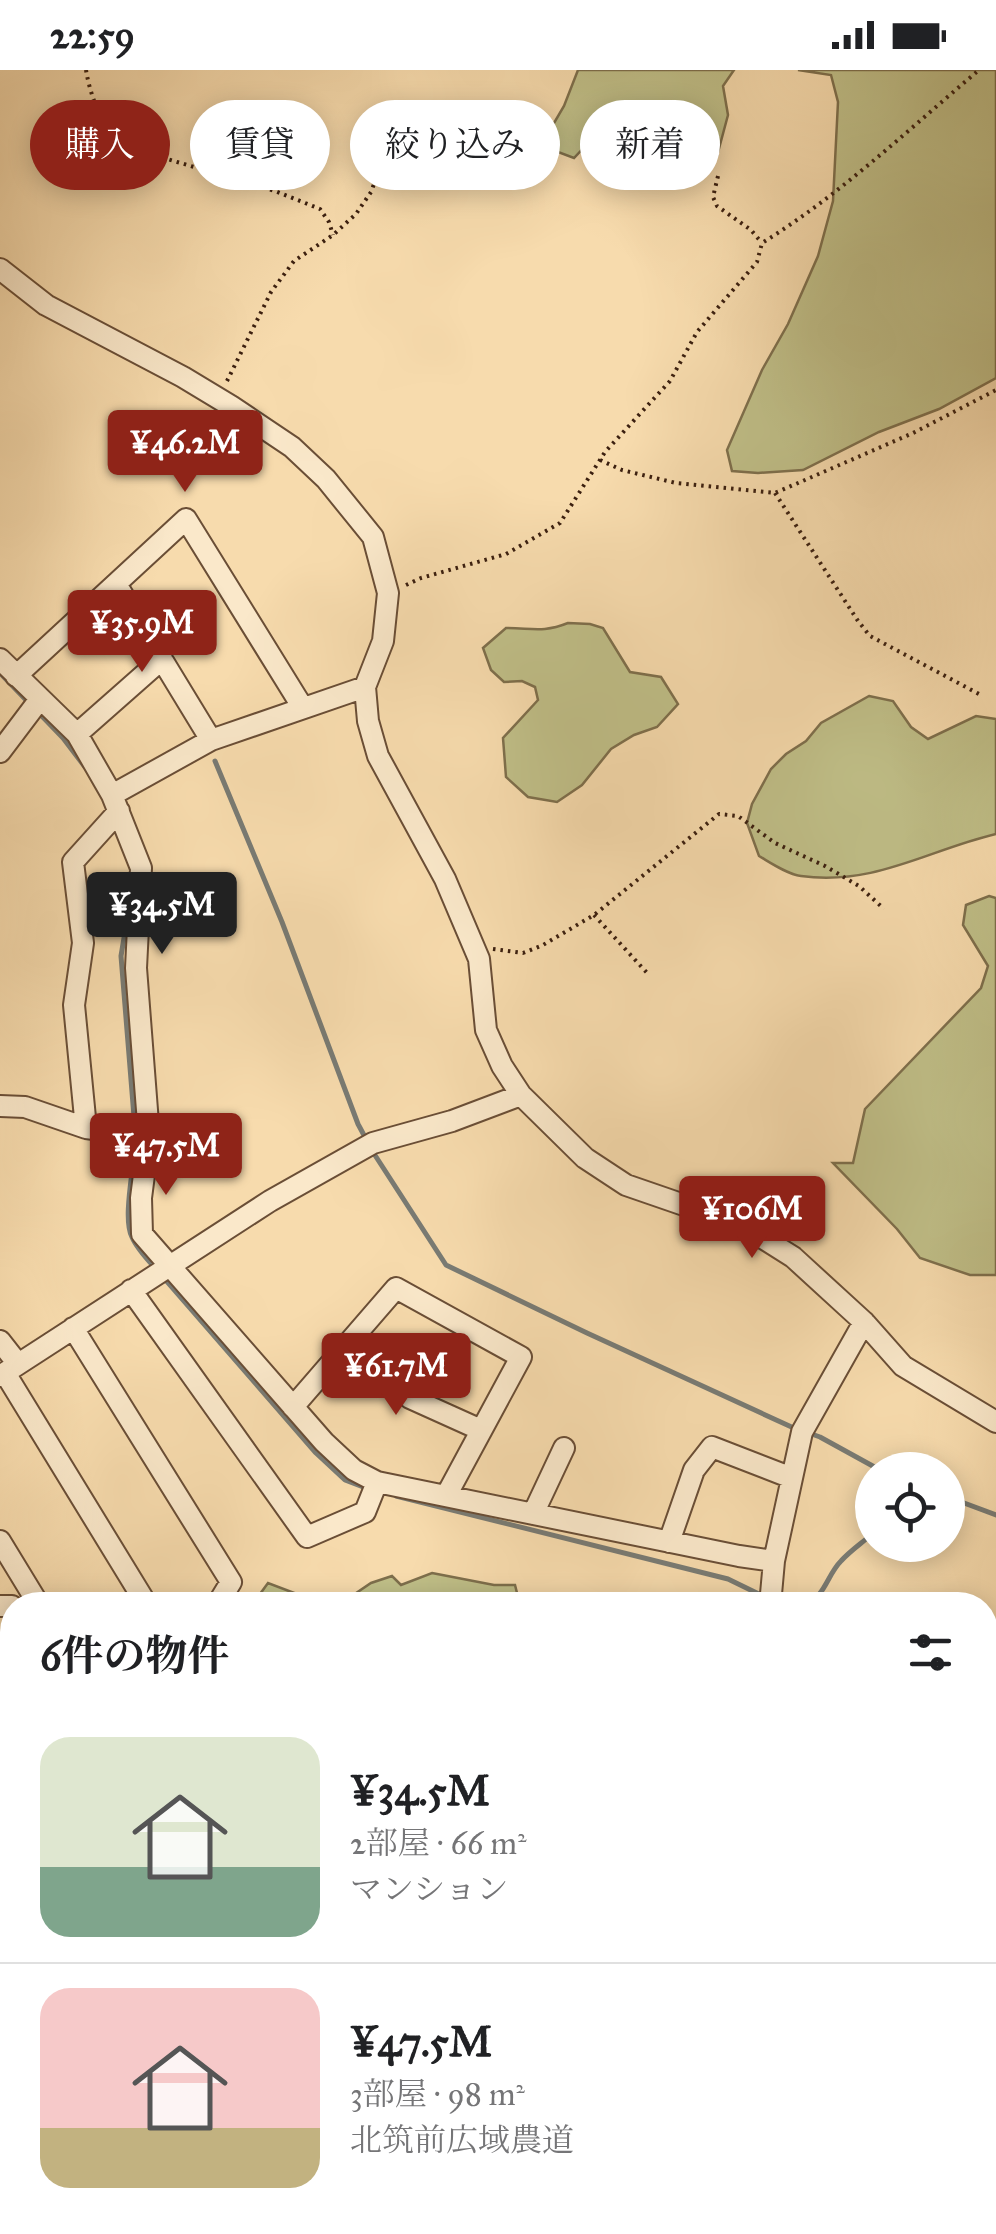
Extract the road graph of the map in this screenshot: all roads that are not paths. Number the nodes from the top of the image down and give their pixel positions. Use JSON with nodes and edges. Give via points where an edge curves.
{"nodes":[{"id":1,"x":0,"y":269,"type":"edge"},
{"id":2,"x":116,"y":584,"type":"junction"},
{"id":3,"x":0,"y":659,"type":"edge"},
{"id":4,"x":162,"y":659,"type":"junction"},
{"id":5,"x":16,"y":676,"type":"junction"},
{"id":6,"x":365,"y":686,"type":"junction"},
{"id":7,"x":40,"y":699,"type":"junction"},
{"id":8,"x":303,"y":708,"type":"junction"},
{"id":9,"x":77,"y":734,"type":"junction"},
{"id":10,"x":211,"y":740,"type":"junction"},
{"id":11,"x":0,"y":752,"type":"edge"},
{"id":12,"x":116,"y":803,"type":"junction"},
{"id":13,"x":521,"y":1095,"type":"junction"},
{"id":14,"x":0,"y":1106,"type":"edge"},
{"id":15,"x":86,"y":1128,"type":"junction"},
{"id":16,"x":149,"y":1136,"type":"junction"},
{"id":17,"x":168,"y":1266,"type":"junction"},
{"id":18,"x":132,"y":1290,"type":"junction"},
{"id":19,"x":864,"y":1322,"type":"junction"},
{"id":20,"x":73,"y":1328,"type":"junction"},
{"id":21,"x":0,"y":1341,"type":"edge"},
{"id":22,"x":346,"y":1347,"type":"junction"},
{"id":23,"x":8,"y":1371,"type":"edge"},
{"id":24,"x":293,"y":1407,"type":"junction"},
{"id":25,"x":996,"y":1422,"type":"edge"},
{"id":26,"x":481,"y":1430,"type":"junction"},
{"id":27,"x":564,"y":1448,"type":"dead end"},
{"id":28,"x":792,"y":1478,"type":"junction"},
{"id":29,"x":377,"y":1482,"type":"junction"},
{"id":30,"x":446,"y":1496,"type":"junction"},
{"id":31,"x":533,"y":1514,"type":"junction"},
{"id":32,"x":0,"y":1540,"type":"edge"},
{"id":33,"x":669,"y":1542,"type":"junction"},
{"id":34,"x":774,"y":1561,"type":"junction"},
{"id":35,"x":31,"y":1592,"type":"edge"},
{"id":36,"x":138,"y":1592,"type":"edge"},
{"id":37,"x":225,"y":1592,"type":"edge"},
{"id":38,"x":771,"y":1592,"type":"edge"}],
"edges":[{"from":1,"to":6,"type":"street","via":[[46,305],[218,398],[292,447],[326,479],[373,536],[388,592],[383,641]]},
{"from":2,"to":4,"type":"street"},
{"from":2,"to":5,"type":"street"},
{"from":2,"to":8,"type":"street","via":[[186,520]]},
{"from":3,"to":5,"type":"street"},
{"from":4,"to":9,"type":"street"},
{"from":4,"to":10,"type":"street"},
{"from":5,"to":7,"type":"street"},
{"from":6,"to":8,"type":"street"},
{"from":6,"to":13,"type":"street","via":[[378,756],[445,878],[479,959],[486,1030]]},
{"from":7,"to":9,"type":"street"},
{"from":7,"to":11,"type":"street"},
{"from":8,"to":10,"type":"street"},
{"from":9,"to":12,"type":"street"},
{"from":10,"to":12,"type":"street"},
{"from":12,"to":15,"type":"street","via":[[74,862],[83,943],[74,1005]]},
{"from":12,"to":16,"type":"street","via":[[141,868],[136,968]]},
{"from":13,"to":17,"type":"street","via":[[373,1143]]},
{"from":13,"to":19,"type":"street","via":[[598,1167],[626,1185],[742,1225],[793,1257]]},
{"from":14,"to":15,"type":"street","via":[[25,1107]]},
{"from":15,"to":16,"type":"street"},
{"from":16,"to":17,"type":"street","via":[[142,1234]]},
{"from":17,"to":18,"type":"street"},
{"from":17,"to":24,"type":"street"},
{"from":18,"to":20,"type":"street"},
{"from":18,"to":29,"type":"street","via":[[308,1537],[365,1512]]},
{"from":19,"to":25,"type":"street","via":[[903,1366]]},
{"from":19,"to":28,"type":"street","via":[[802,1432]]},
{"from":20,"to":23,"type":"street"},
{"from":20,"to":37,"type":"street","via":[[231,1582]]},
{"from":21,"to":23,"type":"street"},
{"from":22,"to":24,"type":"street"},
{"from":22,"to":26,"type":"street","via":[[410,1398]]},
{"from":22,"to":26,"type":"street","via":[[396,1288],[521,1357]]},
{"from":23,"to":36,"type":"street"},
{"from":24,"to":29,"type":"street","via":[[354,1470]]},
{"from":26,"to":30,"type":"street"},
{"from":27,"to":31,"type":"street"},
{"from":28,"to":33,"type":"street","via":[[712,1446],[694,1470]]},
{"from":28,"to":34,"type":"street"},
{"from":29,"to":30,"type":"street"},
{"from":30,"to":31,"type":"street"},
{"from":31,"to":33,"type":"street"},
{"from":32,"to":35,"type":"street"},
{"from":33,"to":34,"type":"street"},
{"from":34,"to":38,"type":"street"}]}
